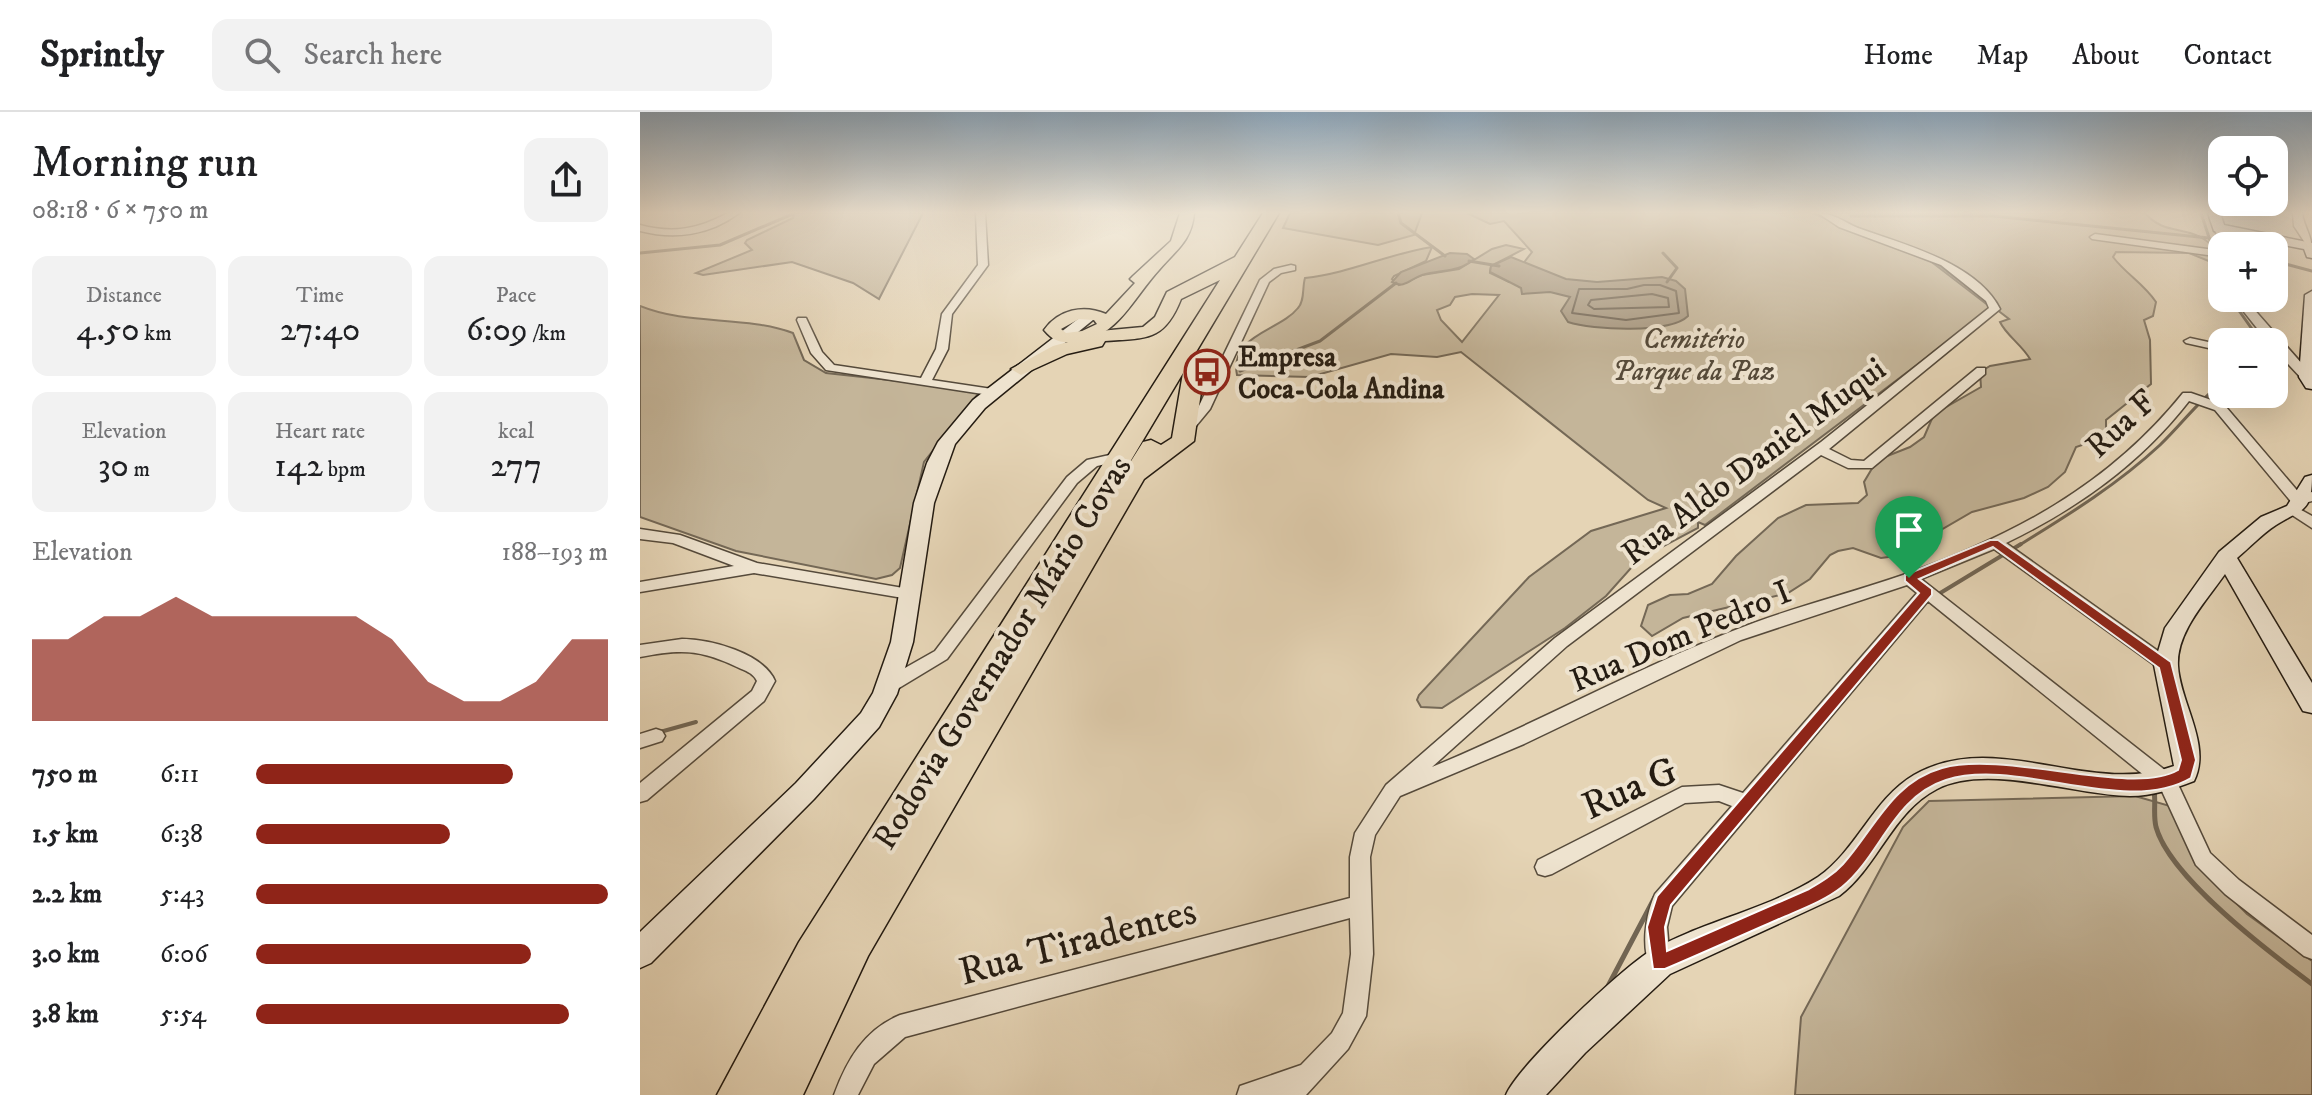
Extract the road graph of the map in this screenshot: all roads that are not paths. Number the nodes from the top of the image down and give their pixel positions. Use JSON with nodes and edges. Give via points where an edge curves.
{"nodes":[{"id":1,"x":983,"y":259,"type":"edge"},
{"id":2,"x":1162,"y":259,"type":"edge"},
{"id":3,"x":1241,"y":259,"type":"edge"},
{"id":4,"x":1244,"y":259,"type":"edge"},
{"id":5,"x":1934,"y":259,"type":"edge"},
{"id":6,"x":1291,"y":268,"type":"dead end"},
{"id":7,"x":1151,"y":269,"type":"junction"},
{"id":8,"x":2312,"y":295,"type":"edge"},
{"id":9,"x":1213,"y":296,"type":"junction"},
{"id":10,"x":2249,"y":312,"type":"edge"},
{"id":11,"x":802,"y":320,"type":"dead end"},
{"id":12,"x":1094,"y":320,"type":"junction"},
{"id":13,"x":2311,"y":320,"type":"edge"},
{"id":14,"x":2261,"y":328,"type":"edge"},
{"id":15,"x":1125,"y":336,"type":"junction"},
{"id":16,"x":1059,"y":340,"type":"junction"},
{"id":17,"x":2190,"y":341,"type":"dead end"},
{"id":18,"x":2208,"y":345,"type":"edge"},
{"id":19,"x":2288,"y":359,"type":"edge"},
{"id":20,"x":1021,"y":369,"type":"junction"},
{"id":21,"x":1194,"y":371,"type":"junction"},
{"id":22,"x":1981,"y":371,"type":"dead end"},
{"id":23,"x":2309,"y":380,"type":"edge"},
{"id":24,"x":925,"y":382,"type":"junction"},
{"id":25,"x":992,"y":393,"type":"junction"},
{"id":26,"x":2208,"y":403,"type":"edge"},
{"id":27,"x":2220,"y":408,"type":"edge"},
{"id":28,"x":1166,"y":433,"type":"junction"},
{"id":29,"x":1818,"y":449,"type":"junction"},
{"id":30,"x":2306,"y":502,"type":"edge"},
{"id":31,"x":640,"y":534,"type":"edge"},
{"id":32,"x":1994,"y":542,"type":"junction"},
{"id":33,"x":2226,"y":557,"type":"junction"},
{"id":34,"x":754,"y":568,"type":"junction"},
{"id":35,"x":1909,"y":578,"type":"junction"},
{"id":36,"x":640,"y":587,"type":"edge"},
{"id":37,"x":1927,"y":592,"type":"junction"},
{"id":38,"x":909,"y":594,"type":"junction"},
{"id":39,"x":640,"y":651,"type":"edge"},
{"id":40,"x":2166,"y":665,"type":"junction"},
{"id":41,"x":888,"y":686,"type":"junction"},
{"id":42,"x":2312,"y":704,"type":"edge"},
{"id":43,"x":2168,"y":784,"type":"junction"},
{"id":44,"x":1393,"y":791,"type":"junction"},
{"id":45,"x":640,"y":794,"type":"edge"},
{"id":46,"x":1744,"y":802,"type":"junction"},
{"id":47,"x":1545,"y":867,"type":"dead end"},
{"id":48,"x":1360,"y":905,"type":"junction"},
{"id":49,"x":652,"y":928,"type":"edge"},
{"id":50,"x":2312,"y":948,"type":"edge"},
{"id":51,"x":640,"y":953,"type":"edge"},
{"id":52,"x":1659,"y":963,"type":"junction"},
{"id":53,"x":1311,"y":1073,"type":"junction"},
{"id":54,"x":739,"y":1095,"type":"edge"},
{"id":55,"x":781,"y":1095,"type":"edge"},
{"id":56,"x":846,"y":1095,"type":"edge"},
{"id":57,"x":1249,"y":1095,"type":"edge"},
{"id":58,"x":1289,"y":1095,"type":"edge"},
{"id":59,"x":1523,"y":1095,"type":"edge"}],
"edges":[{"from":1,"to":24,"type":"street","via":[[947,314],[942,349]]},
{"from":2,"to":7,"type":"main road"},
{"from":3,"to":9,"type":"highway"},
{"from":4,"to":9,"type":"highway","name":"Rodovia Governador Mário Covas"},
{"from":5,"to":29,"type":"street","name":"Rua Aldo Daniel Muqui","via":[[1990,299],[1995,309]]},
{"from":6,"to":28,"type":"street","via":[[1265,280]]},
{"from":7,"to":12,"type":"main road"},
{"from":7,"to":12,"type":"main road","via":[[1143,284]]},
{"from":8,"to":13,"type":"street"},
{"from":9,"to":15,"type":"highway","via":[[1184,297],[1167,306],[1156,328]]},
{"from":9,"to":21,"type":"highway","name":"Rodovia Governador Mário Covas"},
{"from":9,"to":28,"type":"highway","name":"Rodovia Governador Mário Covas"},
{"from":10,"to":14,"type":"street"},
{"from":11,"to":24,"type":"street","via":[[830,368]]},
{"from":12,"to":15,"type":"highway"},
{"from":12,"to":16,"type":"main road"},
{"from":12,"to":16,"type":"main road","via":[[1054,325]]},
{"from":13,"to":23,"type":"street"},
{"from":15,"to":16,"type":"highway"},
{"from":15,"to":20,"type":"highway","via":[[1072,347]]},
{"from":16,"to":20,"type":"street"},
{"from":17,"to":18,"type":"street"},
{"from":19,"to":23,"type":"street"},
{"from":20,"to":25,"type":"street"},
{"from":21,"to":28,"type":"highway","name":"Rodovia Governador Mário Covas"},
{"from":21,"to":28,"type":"highway"},
{"from":22,"to":29,"type":"street","via":[[1867,465],[1848,464]]},
{"from":24,"to":25,"type":"street"},
{"from":25,"to":38,"type":"street","via":[[963,421],[932,471]]},
{"from":26,"to":32,"type":"street","name":"Rua F","via":[[2187,396],[2109,474]]},
{"from":27,"to":30,"type":"street"},
{"from":28,"to":41,"type":"street","via":[[1092,463],[1072,480],[941,655]]},
{"from":28,"to":54,"type":"highway","name":"Rodovia Governador Mário Covas","via":[[813,955]]},
{"from":28,"to":55,"type":"highway","name":"Rodovia Governador Mário Covas","via":[[1118,502],[854,943]]},
{"from":29,"to":44,"type":"street","name":"Rua Aldo Daniel Muqui","via":[[1561,642]]},
{"from":30,"to":33,"type":"street","via":[[2268,521]]},
{"from":31,"to":34,"type":"street","via":[[675,538]]},
{"from":32,"to":35,"type":"street","name":"Rua Dom Pedro I"},
{"from":32,"to":40,"type":"street"},
{"from":33,"to":40,"type":"street","via":[[2176,628]]},
{"from":33,"to":42,"type":"street"},
{"from":34,"to":36,"type":"street"},
{"from":34,"to":38,"type":"street"},
{"from":35,"to":37,"type":"street"},
{"from":35,"to":44,"type":"street","name":"Rua Dom Pedro I","via":[[1714,645]]},
{"from":37,"to":43,"type":"street"},
{"from":37,"to":46,"type":"street"},
{"from":38,"to":41,"type":"street"},
{"from":39,"to":45,"type":"street","via":[[690,642],[715,647],[765,675],[758,696]]},
{"from":40,"to":43,"type":"street","via":[[2188,760],[2185,773]]},
{"from":41,"to":49,"type":"street","via":[[850,746]]},
{"from":43,"to":50,"type":"street","via":[[2203,859]]},
{"from":43,"to":52,"type":"street","via":[[1983,768],[1943,774],[1913,789],[1835,882]]},
{"from":44,"to":48,"type":"street","name":"Rua Aldo Daniel Muqui","via":[[1365,833]]},
{"from":46,"to":47,"type":"street","name":"Rua G","via":[[1719,793],[1682,795]]},
{"from":46,"to":52,"type":"street","via":[[1663,901],[1656,927]]},
{"from":48,"to":53,"type":"street","name":"Rua Aldo Daniel Muqui","via":[[1362,954],[1354,1016]]},
{"from":48,"to":56,"type":"street","name":"Rua Tiradentes","via":[[900,1027],[866,1053]]},
{"from":49,"to":51,"type":"street"},
{"from":52,"to":59,"type":"street"},
{"from":53,"to":57,"type":"street"},
{"from":53,"to":58,"type":"street","name":"Rua Aldo Daniel Muqui"}]}
